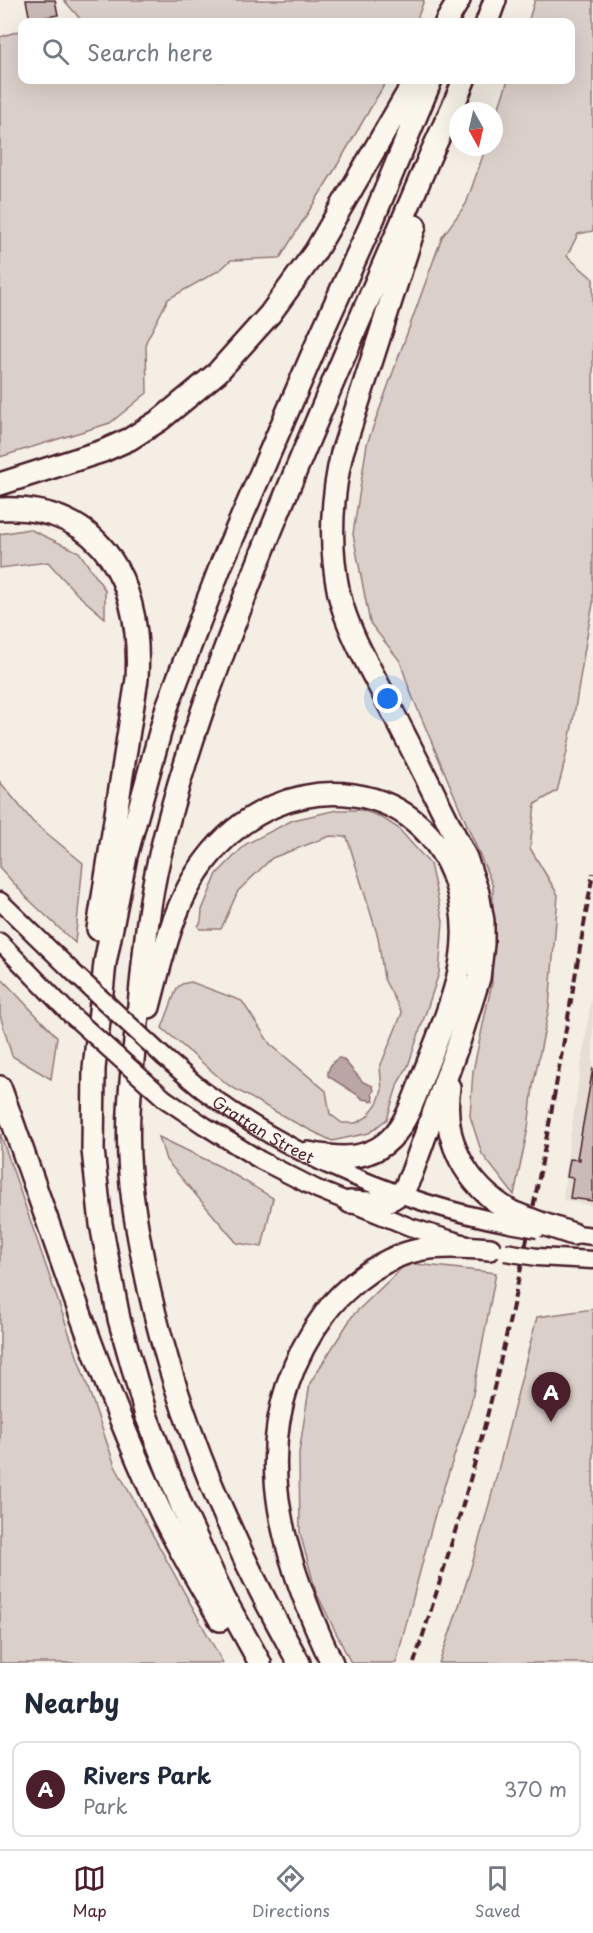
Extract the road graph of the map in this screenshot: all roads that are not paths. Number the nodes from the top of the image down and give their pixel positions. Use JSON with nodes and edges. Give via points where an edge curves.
{"nodes":[{"id":1,"x":461,"y":0,"type":"edge"},
{"id":2,"x":495,"y":0,"type":"edge"},
{"id":3,"x":449,"y":18,"type":"edge"},
{"id":4,"x":455,"y":18,"type":"edge"},
{"id":5,"x":488,"y":18,"type":"edge"},
{"id":6,"x":413,"y":84,"type":"edge"},
{"id":7,"x":429,"y":84,"type":"edge"},
{"id":8,"x":462,"y":84,"type":"edge"},
{"id":9,"x":456,"y":100,"type":"junction"},
{"id":10,"x":0,"y":484,"type":"edge"},
{"id":11,"x":0,"y":509,"type":"edge"},
{"id":12,"x":0,"y":901,"type":"edge"},
{"id":13,"x":0,"y":942,"type":"edge"},
{"id":14,"x":459,"y":1042,"type":"junction"},
{"id":15,"x":94,"y":1069,"type":"junction"},
{"id":16,"x":0,"y":1087,"type":"edge"},
{"id":17,"x":128,"y":1101,"type":"junction"},
{"id":18,"x":308,"y":1154,"type":"junction"},
{"id":19,"x":400,"y":1193,"type":"junction"},
{"id":20,"x":350,"y":1202,"type":"junction"},
{"id":21,"x":511,"y":1218,"type":"junction"},
{"id":22,"x":583,"y":1235,"type":"edge"},
{"id":23,"x":498,"y":1251,"type":"junction"},
{"id":24,"x":593,"y":1260,"type":"edge"},
{"id":25,"x":249,"y":1663,"type":"edge"},
{"id":26,"x":260,"y":1663,"type":"edge"},
{"id":27,"x":298,"y":1663,"type":"edge"},
{"id":28,"x":332,"y":1663,"type":"edge"}],
"edges":[{"from":1,"to":3,"type":"highway"},
{"from":1,"to":4,"type":"highway"},
{"from":2,"to":5,"type":"highway"},
{"from":6,"to":10,"type":"highway","via":[[315,252],[270,314],[217,373],[130,439]]},
{"from":7,"to":15,"type":"highway","via":[[221,565],[167,707],[114,913]]},
{"from":8,"to":9,"type":"highway"},
{"from":9,"to":14,"type":"highway","via":[[358,398],[335,483],[332,514],[339,595],[354,636],[466,858],[478,893],[483,921],[482,960]]},
{"from":9,"to":17,"type":"highway","via":[[277,516],[193,737],[159,859],[147,923]]},
{"from":11,"to":15,"type":"highway","via":[[43,512],[86,533],[113,560],[133,616],[137,679],[98,926]]},
{"from":12,"to":18,"type":"main road","name":"Grattan Street","bridge":true,"via":[[204,1091]]},
{"from":13,"to":20,"type":"main road","name":"Grattan Street","bridge":true,"via":[[68,1012],[165,1098],[260,1160]]},
{"from":14,"to":19,"type":"highway","via":[[411,1175]]},
{"from":14,"to":21,"type":"highway","via":[[447,1108],[452,1140],[461,1164],[480,1189]]},
{"from":15,"to":26,"type":"highway","via":[[93,1141],[98,1199],[109,1271],[131,1367],[182,1507],[224,1598]]},
{"from":16,"to":25,"type":"highway","via":[[70,1287],[158,1506],[233,1643]]},
{"from":17,"to":18,"type":"highway","via":[[166,946],[187,891],[206,860],[234,829],[275,805],[328,793],[377,799],[418,823],[446,860],[462,909],[462,962],[446,1016],[401,1128],[377,1150],[362,1155]]},
{"from":17,"to":27,"type":"highway","via":[[133,1201],[167,1362],[217,1502]]},
{"from":18,"to":19,"type":"main road","name":"Grattan Street"},
{"from":19,"to":20,"type":"highway","via":[[373,1204]]},
{"from":19,"to":21,"type":"main road","name":"Grattan Street","via":[[466,1215]]},
{"from":20,"to":23,"type":"main road","name":"Grattan Street","via":[[410,1227]]},
{"from":21,"to":22,"type":"highway","bridge":true},
{"from":23,"to":24,"type":"main road","name":"Grattan Street","bridge":true},
{"from":23,"to":28,"type":"highway","via":[[443,1246],[384,1261],[335,1299],[304,1343],[287,1381],[275,1448],[282,1524],[298,1585]]}]}
